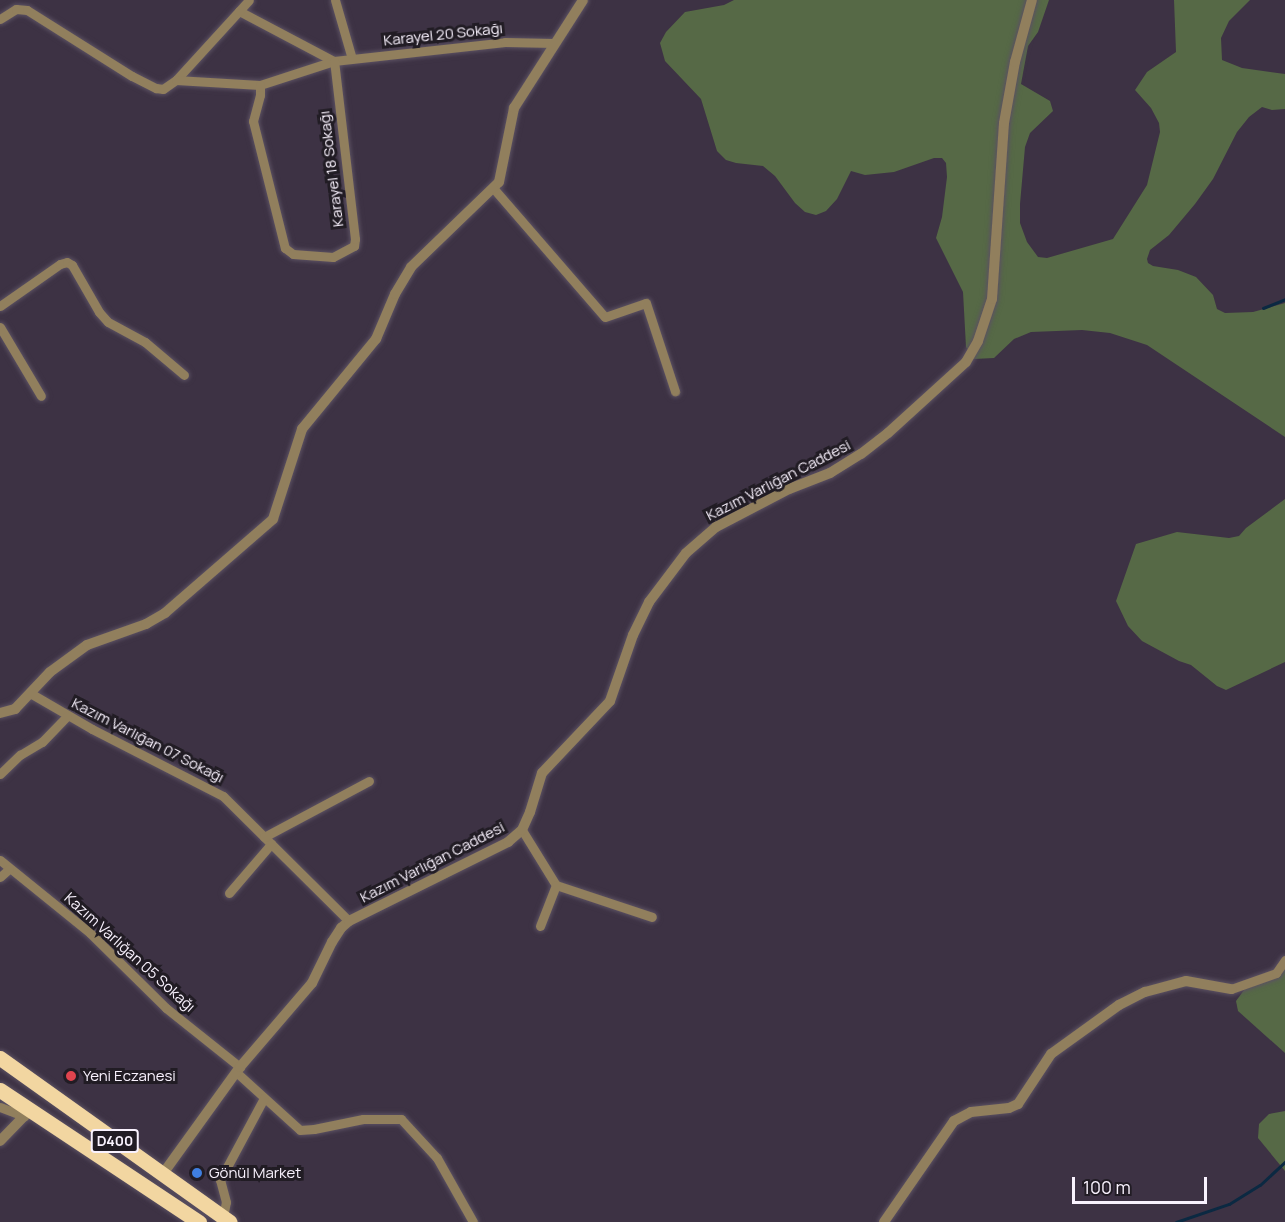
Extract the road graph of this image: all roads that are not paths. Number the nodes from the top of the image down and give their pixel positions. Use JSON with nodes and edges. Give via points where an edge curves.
{"nodes":[{"id":1,"x":249,"y":0,"type":"edge"},
{"id":2,"x":335,"y":0,"type":"edge"},
{"id":3,"x":583,"y":0,"type":"edge"},
{"id":4,"x":1032,"y":0,"type":"edge"},
{"id":5,"x":239,"y":11,"type":"junction"},
{"id":6,"x":0,"y":19,"type":"edge"},
{"id":7,"x":555,"y":43,"type":"junction"},
{"id":8,"x":352,"y":58,"type":"junction"},
{"id":9,"x":334,"y":61,"type":"junction"},
{"id":10,"x":176,"y":80,"type":"junction"},
{"id":11,"x":260,"y":85,"type":"junction"},
{"id":12,"x":494,"y":189,"type":"junction"},
{"id":13,"x":0,"y":306,"type":"edge"},
{"id":14,"x":0,"y":327,"type":"edge"},
{"id":15,"x":184,"y":375,"type":"dead end"},
{"id":16,"x":675,"y":391,"type":"dead end"},
{"id":17,"x":40,"y":396,"type":"dead end"},
{"id":18,"x":30,"y":693,"type":"junction"},
{"id":19,"x":0,"y":712,"type":"edge"},
{"id":20,"x":67,"y":716,"type":"junction"},
{"id":21,"x":0,"y":774,"type":"edge"},
{"id":22,"x":369,"y":782,"type":"dead end"},
{"id":23,"x":522,"y":830,"type":"junction"},
{"id":24,"x":268,"y":840,"type":"junction"},
{"id":25,"x":0,"y":860,"type":"edge"},
{"id":26,"x":9,"y":869,"type":"junction"},
{"id":27,"x":0,"y":877,"type":"edge"},
{"id":28,"x":556,"y":885,"type":"junction"},
{"id":29,"x":229,"y":893,"type":"dead end"},
{"id":30,"x":652,"y":917,"type":"dead end"},
{"id":31,"x":349,"y":921,"type":"junction"},
{"id":32,"x":540,"y":926,"type":"dead end"},
{"id":33,"x":1285,"y":960,"type":"edge"},
{"id":34,"x":1231,"y":989,"type":"joint"},
{"id":35,"x":0,"y":1058,"type":"edge"},
{"id":36,"x":238,"y":1069,"type":"junction"},
{"id":37,"x":0,"y":1090,"type":"edge"},
{"id":38,"x":264,"y":1098,"type":"junction"},
{"id":39,"x":0,"y":1107,"type":"edge"},
{"id":40,"x":28,"y":1112,"type":"junction"},
{"id":41,"x":0,"y":1141,"type":"edge"},
{"id":42,"x":162,"y":1175,"type":"junction"},
{"id":43,"x":226,"y":1219,"type":"edge"},
{"id":44,"x":199,"y":1222,"type":"edge"},
{"id":45,"x":473,"y":1222,"type":"edge"},
{"id":46,"x":884,"y":1222,"type":"edge"}],
"edges":[{"from":1,"to":5,"type":"street"},
{"from":2,"to":8,"type":"street"},
{"from":3,"to":7,"type":"street"},
{"from":4,"to":23,"type":"street","name":"Kazım Varlığan Caddesi","via":[[1014,62],[1004,123],[992,299],[973,353],[861,454],[830,473],[789,489],[716,527],[686,554],[649,602],[610,700],[542,773]]},
{"from":5,"to":9,"type":"street"},
{"from":5,"to":10,"type":"street"},
{"from":6,"to":10,"type":"street","via":[[16,9],[27,10],[148,85],[163,89]]},
{"from":7,"to":8,"type":"street","name":"Karayel 20 Sokağı","via":[[505,42]]},
{"from":7,"to":12,"type":"street","via":[[514,108],[502,174]]},
{"from":8,"to":9,"type":"street","name":"Karayel 20 Sokağı"},
{"from":9,"to":11,"type":"street","name":"Karayel 20 Sokağı"},
{"from":9,"to":11,"type":"street","name":"Karayel 18 Sokağı","via":[[355,239],[354,246],[333,257],[293,254],[285,248],[253,120]]},
{"from":10,"to":11,"type":"street"},
{"from":12,"to":16,"type":"street","via":[[605,317],[646,303]]},
{"from":12,"to":18,"type":"street","via":[[411,267],[376,339],[308,421],[294,449],[273,519],[165,613],[87,645],[50,672]]},
{"from":13,"to":15,"type":"street","via":[[67,262],[108,322],[146,342]]},
{"from":14,"to":17,"type":"street"},
{"from":18,"to":19,"type":"street","via":[[15,709]]},
{"from":18,"to":20,"type":"street","name":"Kazım Varlığan 07 Sokağı"},
{"from":20,"to":21,"type":"street","via":[[42,742],[20,754]]},
{"from":20,"to":24,"type":"street","name":"Kazım Varlığan 07 Sokağı","via":[[223,795]]},
{"from":22,"to":24,"type":"street"},
{"from":23,"to":28,"type":"street"},
{"from":23,"to":31,"type":"street","name":"Kazım Varlığan Caddesi","via":[[508,842]]},
{"from":24,"to":29,"type":"street"},
{"from":24,"to":31,"type":"street","name":"Kazım Varlığan 07 Sokağı"},
{"from":25,"to":26,"type":"street","name":"Kazım Varlığan 05 Sokağı"},
{"from":26,"to":27,"type":"street"},
{"from":26,"to":36,"type":"street","name":"Kazım Varlığan 05 Sokağı","via":[[90,933],[151,996]]},
{"from":28,"to":30,"type":"street"},
{"from":28,"to":32,"type":"street"},
{"from":31,"to":36,"type":"street","name":"Kazım Varlığan Caddesi","via":[[332,942],[307,990]]},
{"from":33,"to":34,"type":"street","via":[[1276,973]]},
{"from":34,"to":46,"type":"street","via":[[1191,981],[1174,984],[1138,994],[1106,1013],[1051,1054],[1018,1104],[971,1112],[954,1121]]},
{"from":35,"to":42,"type":"highway","number":"D400"},
{"from":36,"to":38,"type":"street","name":"Kazım Varlığan 05 Sokağı"},
{"from":36,"to":42,"type":"street","name":"Kazım Varlığan Caddesi"},
{"from":37,"to":40,"type":"highway","number":"D400"},
{"from":38,"to":43,"type":"street","via":[[220,1180]]},
{"from":38,"to":45,"type":"street","name":"Kazım Varlığan 05 Sokağı","via":[[305,1131],[363,1119],[401,1119],[437,1158]]},
{"from":39,"to":40,"type":"street"},
{"from":40,"to":41,"type":"street"},
{"from":40,"to":44,"type":"highway","number":"D400"},
{"from":42,"to":43,"type":"highway","number":"D400"}]}
